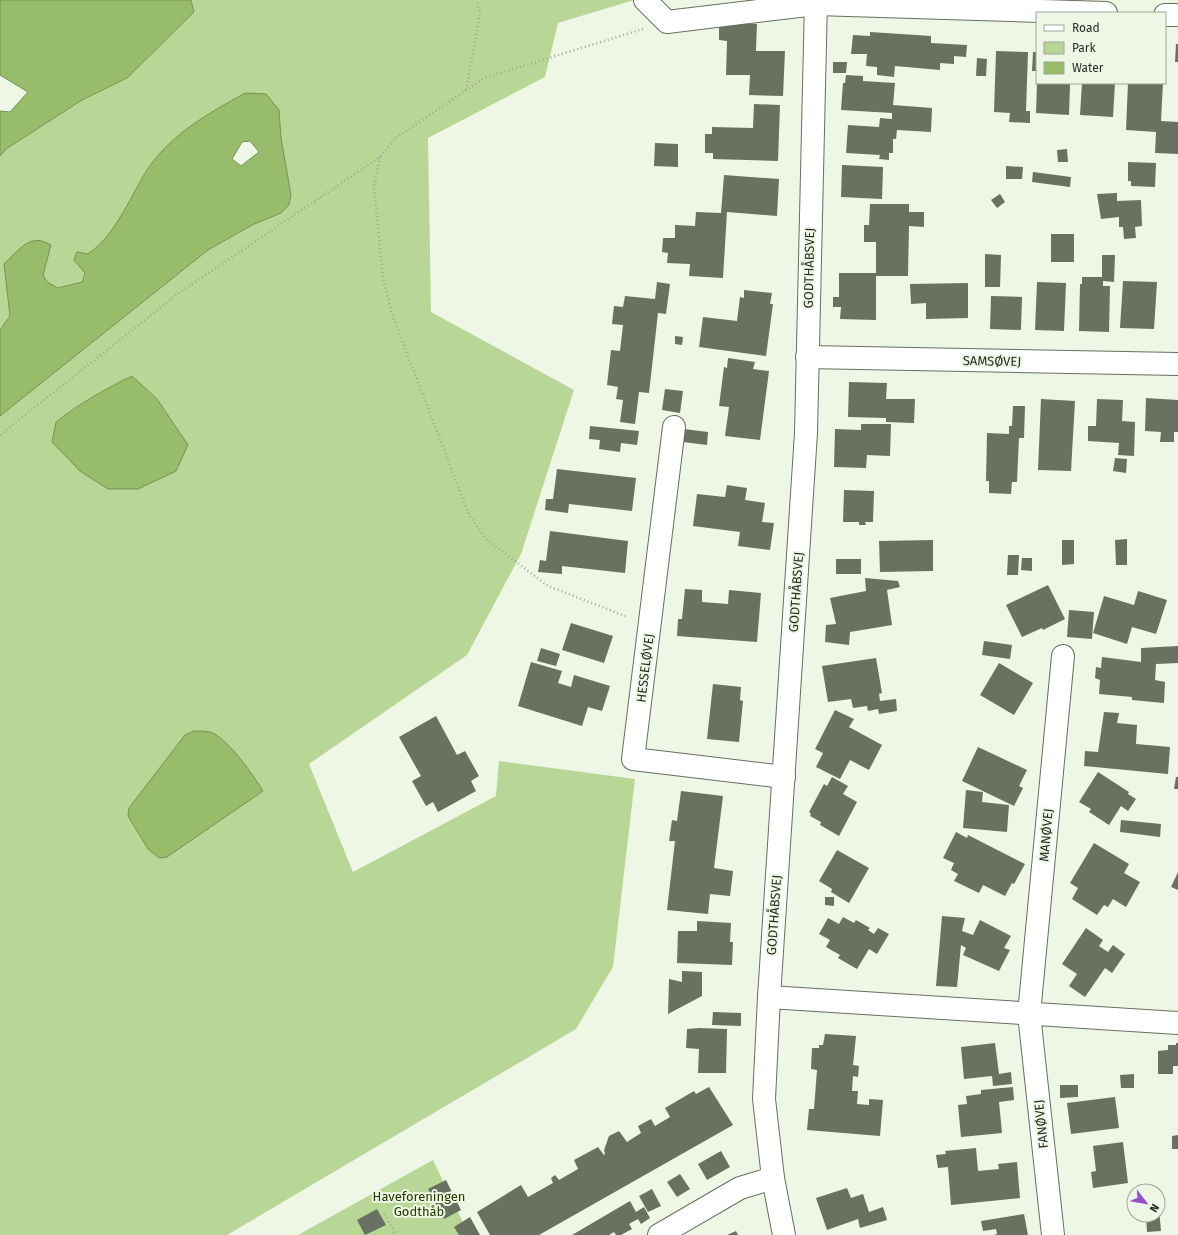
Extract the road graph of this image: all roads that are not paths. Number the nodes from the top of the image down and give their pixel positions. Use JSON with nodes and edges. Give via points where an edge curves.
{"nodes":[{"id":1,"x":645,"y":0,"type":"edge"},
{"id":2,"x":816,"y":2,"type":"edge"},
{"id":3,"x":1009,"y":5,"type":"edge"},
{"id":4,"x":1094,"y":12,"type":"edge"},
{"id":5,"x":807,"y":357,"type":"junction"},
{"id":6,"x":1178,"y":364,"type":"edge"},
{"id":7,"x":674,"y":428,"type":"dead end"},
{"id":8,"x":1063,"y":656,"type":"dead end"},
{"id":9,"x":784,"y":777,"type":"junction"},
{"id":10,"x":768,"y":997,"type":"junction"},
{"id":11,"x":1029,"y":1014,"type":"junction"},
{"id":12,"x":1178,"y":1023,"type":"edge"},
{"id":13,"x":773,"y":1178,"type":"junction"},
{"id":14,"x":659,"y":1235,"type":"edge"},
{"id":15,"x":784,"y":1235,"type":"edge"},
{"id":16,"x":1053,"y":1235,"type":"edge"}],
"edges":[{"from":1,"to":2,"type":"street","via":[[666,22]]},
{"from":2,"to":3,"type":"street"},
{"from":2,"to":5,"type":"street","name":"GODTHÅBSVEJ"},
{"from":3,"to":4,"type":"street"},
{"from":5,"to":6,"type":"street","name":"SAMSØVEJ"},
{"from":5,"to":9,"type":"street","name":"GODTHÅBSVEJ","via":[[806,433]]},
{"from":7,"to":9,"type":"street","name":"HESSELØVEJ","via":[[634,759]]},
{"from":8,"to":11,"type":"street","name":"MANØVEJ"},
{"from":9,"to":10,"type":"street","name":"GODTHÅBSVEJ"},
{"from":10,"to":11,"type":"street"},
{"from":10,"to":13,"type":"street","name":"GODTHÅBSVEJ","via":[[764,1099]]},
{"from":11,"to":12,"type":"street"},
{"from":11,"to":16,"type":"street","name":"FANØVEJ"},
{"from":13,"to":14,"type":"street","via":[[740,1188]]},
{"from":13,"to":15,"type":"street","name":"GODTHÅBSVEJ"}]}
